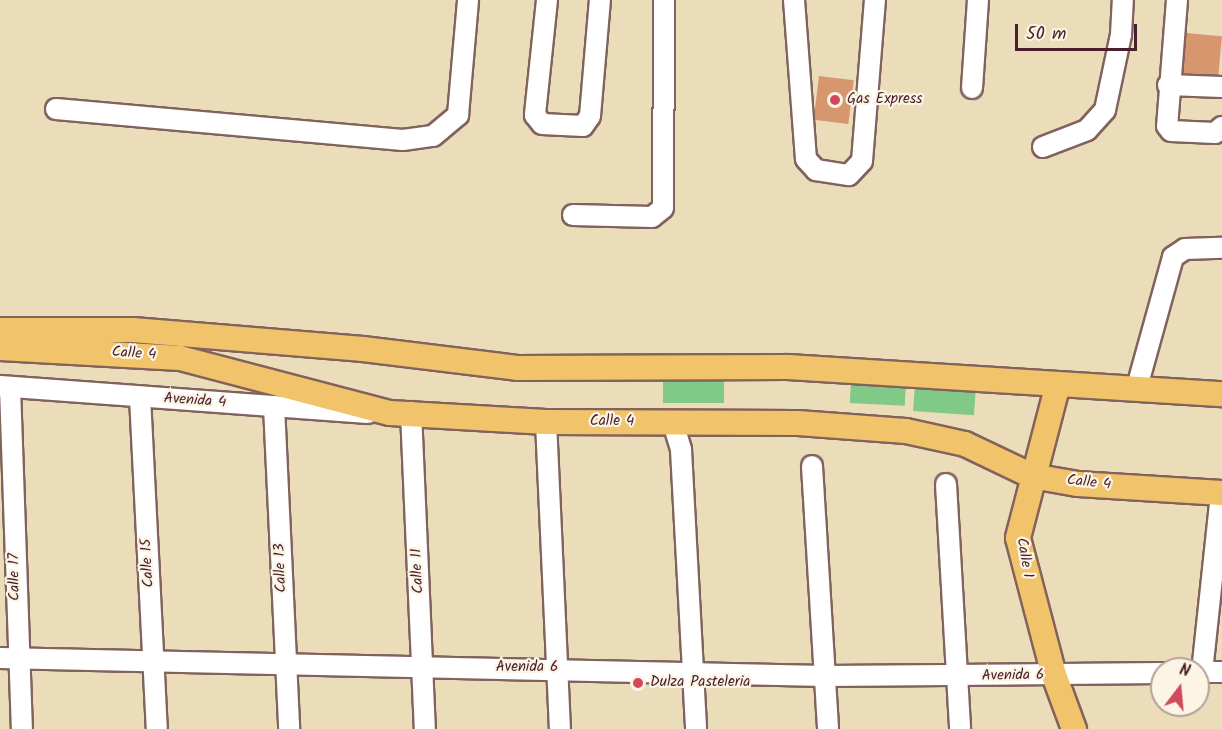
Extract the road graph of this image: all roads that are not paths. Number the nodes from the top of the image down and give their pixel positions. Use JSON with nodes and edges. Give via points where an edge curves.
{"nodes":[{"id":1,"x":468,"y":0,"type":"edge"},
{"id":2,"x":547,"y":0,"type":"edge"},
{"id":3,"x":600,"y":0,"type":"edge"},
{"id":4,"x":664,"y":0,"type":"edge"},
{"id":5,"x":794,"y":0,"type":"edge"},
{"id":6,"x":875,"y":0,"type":"edge"},
{"id":7,"x":978,"y":0,"type":"edge"},
{"id":8,"x":1123,"y":0,"type":"edge"},
{"id":9,"x":1177,"y":0,"type":"edge"},
{"id":10,"x":1168,"y":85,"type":"junction"},
{"id":11,"x":1222,"y":87,"type":"edge"},
{"id":12,"x":972,"y":88,"type":"dead end"},
{"id":13,"x":56,"y":109,"type":"dead end"},
{"id":14,"x":1222,"y":128,"type":"edge"},
{"id":15,"x":1043,"y":147,"type":"dead end"},
{"id":16,"x":573,"y":215,"type":"dead end"},
{"id":17,"x":1222,"y":248,"type":"edge"},
{"id":18,"x":0,"y":330,"type":"edge"},
{"id":19,"x":0,"y":348,"type":"edge"},
{"id":20,"x":1058,"y":384,"type":"junction"},
{"id":21,"x":5,"y":387,"type":"edge"},
{"id":22,"x":1137,"y":387,"type":"junction"},
{"id":23,"x":1222,"y":394,"type":"edge"},
{"id":24,"x":140,"y":397,"type":"junction"},
{"id":25,"x":274,"y":406,"type":"junction"},
{"id":26,"x":401,"y":412,"type":"junction"},
{"id":27,"x":546,"y":422,"type":"junction"},
{"id":28,"x":673,"y":423,"type":"junction"},
{"id":29,"x":812,"y":466,"type":"dead end"},
{"id":30,"x":1032,"y":476,"type":"junction"},
{"id":31,"x":946,"y":484,"type":"dead end"},
{"id":32,"x":1221,"y":493,"type":"edge"},
{"id":33,"x":1202,"y":657,"type":"edge"},
{"id":34,"x":9,"y":658,"type":"edge"},
{"id":35,"x":153,"y":660,"type":"junction"},
{"id":36,"x":285,"y":663,"type":"junction"},
{"id":37,"x":423,"y":667,"type":"junction"},
{"id":38,"x":559,"y":668,"type":"junction"},
{"id":39,"x":693,"y":670,"type":"junction"},
{"id":40,"x":1150,"y":673,"type":"edge"},
{"id":41,"x":1054,"y":675,"type":"junction"},
{"id":42,"x":825,"y":676,"type":"junction"},
{"id":43,"x":957,"y":677,"type":"junction"},
{"id":44,"x":22,"y":729,"type":"edge"},
{"id":45,"x":157,"y":729,"type":"edge"},
{"id":46,"x":289,"y":729,"type":"edge"},
{"id":47,"x":425,"y":729,"type":"edge"},
{"id":48,"x":560,"y":729,"type":"edge"},
{"id":49,"x":696,"y":729,"type":"edge"},
{"id":50,"x":828,"y":729,"type":"edge"},
{"id":51,"x":960,"y":729,"type":"edge"},
{"id":52,"x":1074,"y":729,"type":"edge"}],
"edges":[{"from":1,"to":13,"type":"street","via":[[458,115],[433,136],[404,140]]},
{"from":2,"to":3,"type":"street","via":[[535,115],[542,124],[583,126],[590,116]]},
{"from":4,"to":16,"type":"street","via":[[663,208],[652,217]]},
{"from":5,"to":6,"type":"street","via":[[806,159],[816,170],[849,174],[862,161]]},
{"from":7,"to":12,"type":"street"},
{"from":8,"to":15,"type":"street","via":[[1121,35],[1105,110],[1087,130]]},
{"from":9,"to":10,"type":"street"},
{"from":10,"to":11,"type":"street"},
{"from":10,"to":14,"type":"street","via":[[1167,126],[1171,131],[1215,133]]},
{"from":17,"to":22,"type":"street","via":[[1185,249],[1173,256]]},
{"from":18,"to":20,"type":"main road","name":"Calle 4","via":[[133,330],[363,349],[517,368],[788,367]]},
{"from":19,"to":26,"type":"main road","name":"Calle 4","via":[[134,352],[180,358]]},
{"from":20,"to":22,"type":"main road","name":"Calle 4"},
{"from":20,"to":30,"type":"main road","name":"Calle 1"},
{"from":21,"to":24,"type":"street","name":"Avenida 4"},
{"from":21,"to":34,"type":"street","name":"Calle 17"},
{"from":22,"to":23,"type":"main road","name":"Calle 4"},
{"from":24,"to":25,"type":"street","name":"Avenida 4"},
{"from":24,"to":35,"type":"street","name":"Calle 15"},
{"from":25,"to":26,"type":"street","name":"Avenida 4","via":[[345,413]]},
{"from":25,"to":36,"type":"street","name":"Calle 13"},
{"from":26,"to":27,"type":"main road","name":"Calle 4"},
{"from":26,"to":37,"type":"street","name":"Calle 11"},
{"from":27,"to":28,"type":"main road","name":"Calle 4"},
{"from":27,"to":38,"type":"street"},
{"from":28,"to":30,"type":"main road","name":"Calle 4","via":[[798,423],[906,431],[964,444]]},
{"from":28,"to":39,"type":"street","via":[[681,450]]},
{"from":29,"to":42,"type":"street"},
{"from":30,"to":32,"type":"main road","name":"Calle 4"},
{"from":30,"to":41,"type":"main road","name":"Calle 1","via":[[1018,538]]},
{"from":31,"to":43,"type":"street"},
{"from":32,"to":33,"type":"street"},
{"from":34,"to":35,"type":"street","name":"Avenida 6"},
{"from":34,"to":44,"type":"street","name":"Calle 17"},
{"from":35,"to":36,"type":"street","name":"Avenida 6"},
{"from":35,"to":45,"type":"street","name":"Calle 15"},
{"from":36,"to":37,"type":"street","name":"Avenida 6"},
{"from":36,"to":46,"type":"street","name":"Calle 13"},
{"from":37,"to":38,"type":"street","name":"Avenida 6"},
{"from":37,"to":47,"type":"street","name":"Calle 11"},
{"from":38,"to":39,"type":"street","name":"Avenida 6"},
{"from":38,"to":48,"type":"street"},
{"from":39,"to":42,"type":"street","name":"Avenida 6"},
{"from":39,"to":49,"type":"street"},
{"from":40,"to":41,"type":"street","name":"Avenida 6"},
{"from":41,"to":43,"type":"street","name":"Avenida 6"},
{"from":41,"to":52,"type":"main road","name":"Calle 1"},
{"from":42,"to":43,"type":"street","name":"Avenida 6"},
{"from":42,"to":50,"type":"street"},
{"from":43,"to":51,"type":"street"}]}
